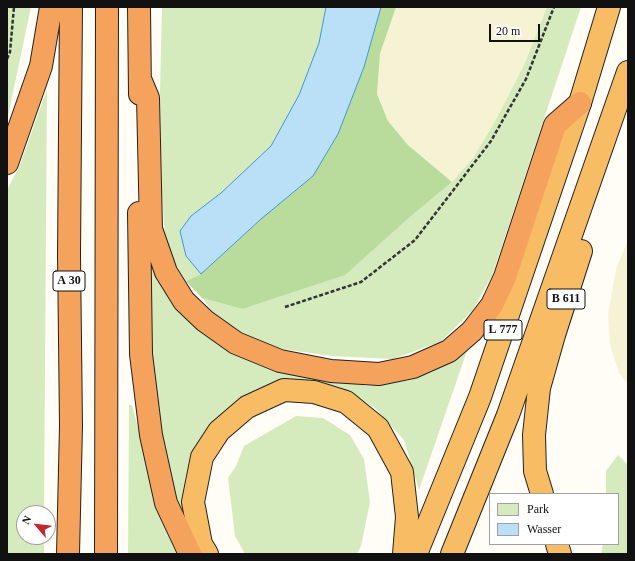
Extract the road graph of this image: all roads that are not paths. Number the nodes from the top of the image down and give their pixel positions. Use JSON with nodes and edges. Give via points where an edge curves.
{"nodes":[{"id":1,"x":51,"y":7,"type":"edge"},
{"id":2,"x":71,"y":7,"type":"edge"},
{"id":3,"x":107,"y":7,"type":"edge"},
{"id":4,"x":139,"y":7,"type":"edge"},
{"id":5,"x":609,"y":7,"type":"edge"},
{"id":6,"x":628,"y":72,"type":"edge"},
{"id":7,"x":140,"y":79,"type":"junction"},
{"id":8,"x":580,"y":103,"type":"junction"},
{"id":9,"x":618,"y":106,"type":"junction"},
{"id":10,"x":7,"y":163,"type":"edge"},
{"id":11,"x":542,"y":493,"type":"edge"},
{"id":12,"x":68,"y":554,"type":"edge"},
{"id":13,"x":106,"y":554,"type":"edge"},
{"id":14,"x":190,"y":554,"type":"edge"},
{"id":15,"x":207,"y":554,"type":"edge"},
{"id":16,"x":404,"y":554,"type":"edge"},
{"id":17,"x":416,"y":554,"type":"edge"},
{"id":18,"x":452,"y":554,"type":"edge"}],
"edges":[{"from":1,"to":10,"type":"highway","via":[[41,66]]},
{"from":2,"to":12,"type":"highway","number":"A 30","via":[[71,426]]},
{"from":3,"to":13,"type":"highway"},
{"from":4,"to":7,"type":"highway"},
{"from":5,"to":8,"type":"highway","number":"L 777"},
{"from":6,"to":9,"type":"highway","number":"L 777"},
{"from":7,"to":8,"type":"highway","via":[[148,98],[151,229],[166,272],[184,301],[205,321],[236,343],[280,361],[331,371],[380,374],[413,367],[450,351],[472,331],[492,305],[505,277],[556,125]]},
{"from":7,"to":14,"type":"highway","via":[[141,354],[151,435],[166,503]]},
{"from":8,"to":17,"type":"highway","number":"L 777","via":[[480,397]]},
{"from":9,"to":11,"type":"highway","number":"B 611","via":[[611,160],[539,388],[534,435],[535,471]]},
{"from":9,"to":18,"type":"highway","number":"L 777","via":[[508,415]]},
{"from":15,"to":16,"type":"highway","via":[[202,544],[193,502],[202,457],[218,431],[247,407],[284,390],[314,392],[346,402],[378,428],[402,472],[407,517]]}]}
